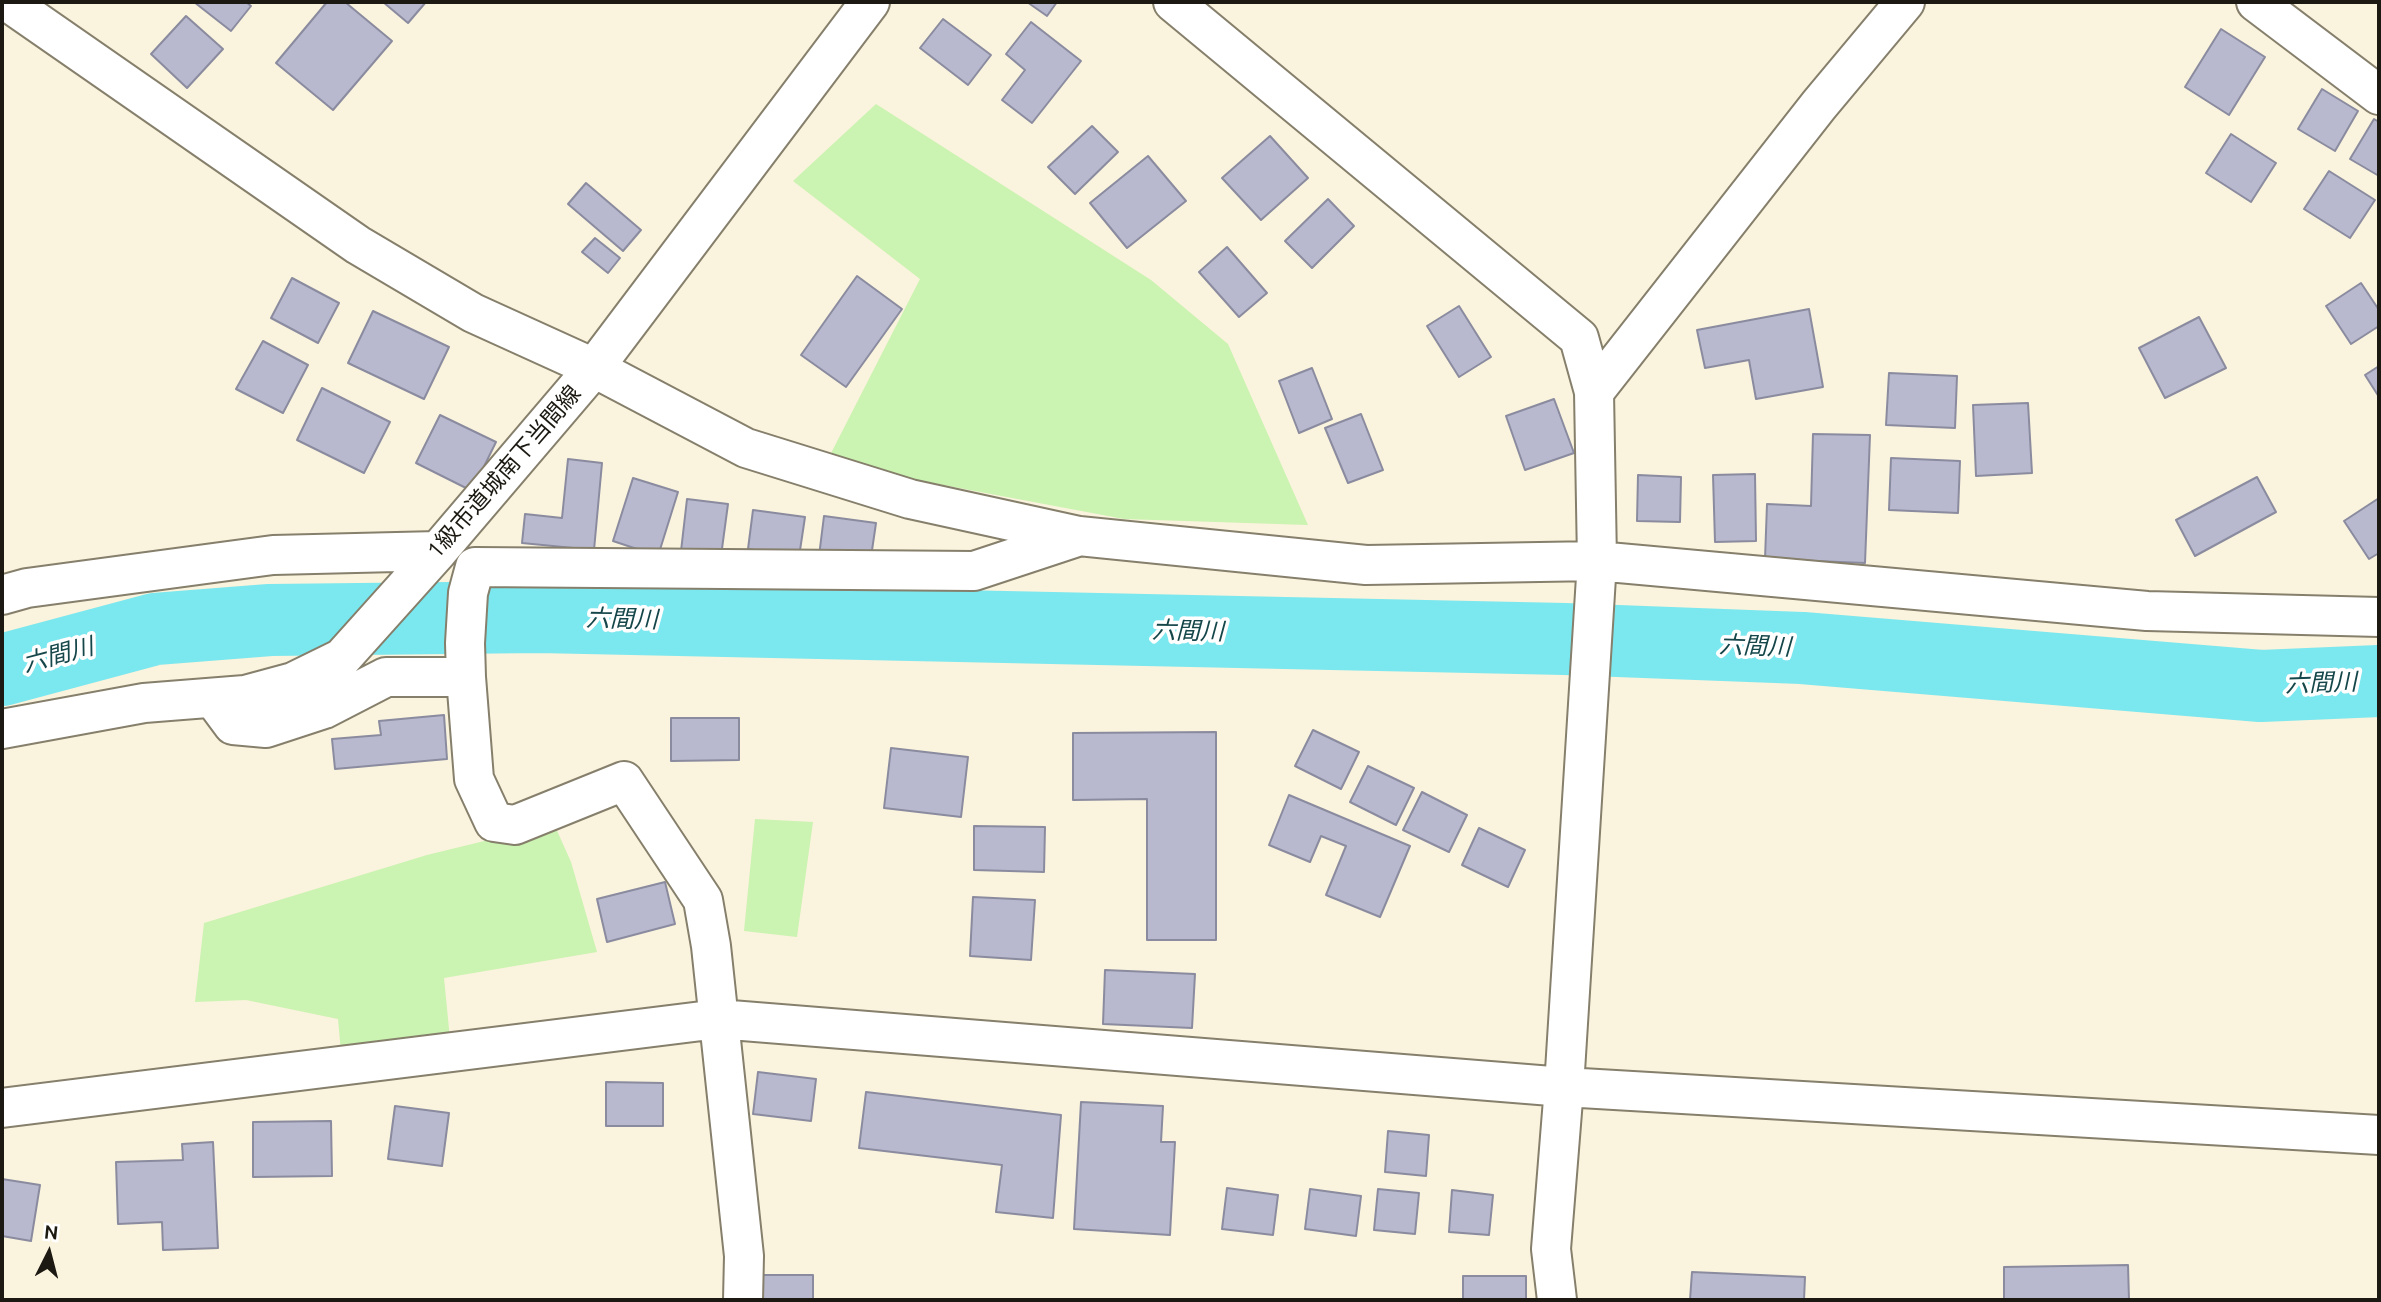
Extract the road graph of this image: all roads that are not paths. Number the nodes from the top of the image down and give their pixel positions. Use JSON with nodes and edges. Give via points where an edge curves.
{"nodes":[{"id":1,"x":8,"y":2,"type":"edge"},
{"id":2,"x":870,"y":2,"type":"edge"},
{"id":3,"x":1173,"y":2,"type":"edge"},
{"id":4,"x":1905,"y":2,"type":"edge"},
{"id":5,"x":2256,"y":2,"type":"edge"},
{"id":6,"x":2379,"y":95,"type":"edge"},
{"id":7,"x":594,"y":368,"type":"junction"},
{"id":8,"x":1594,"y":392,"type":"junction"},
{"id":9,"x":1079,"y":536,"type":"junction"},
{"id":10,"x":429,"y":559,"type":"junction"},
{"id":11,"x":1596,"y":573,"type":"junction"},
{"id":12,"x":2,"y":595,"type":"edge"},
{"id":13,"x":2379,"y":617,"type":"edge"},
{"id":14,"x":465,"y":660,"type":"junction"},
{"id":15,"x":213,"y":698,"type":"junction"},
{"id":16,"x":2,"y":729,"type":"edge"},
{"id":17,"x":718,"y":1019,"type":"junction"},
{"id":18,"x":1564,"y":1087,"type":"junction"},
{"id":19,"x":2,"y":1108,"type":"edge"},
{"id":20,"x":2379,"y":1135,"type":"edge"},
{"id":21,"x":743,"y":1300,"type":"edge"},
{"id":22,"x":1557,"y":1300,"type":"edge"}],
"edges":[{"from":1,"to":7,"type":"street","via":[[358,245],[473,313]]},
{"from":2,"to":7,"type":"street","name":"1級市道城南下当間線"},
{"from":3,"to":8,"type":"street","via":[[1579,338]]},
{"from":4,"to":8,"type":"street"},
{"from":5,"to":6,"type":"street"},
{"from":7,"to":9,"type":"street","via":[[746,448],[911,499]]},
{"from":7,"to":10,"type":"street","name":"1級市道城南下当間線"},
{"from":8,"to":11,"type":"street"},
{"from":9,"to":11,"type":"street","via":[[1366,565]]},
{"from":9,"to":14,"type":"street","via":[[974,570],[475,567],[468,593]]},
{"from":10,"to":12,"type":"street","via":[[273,555]]},
{"from":10,"to":15,"type":"street","name":"1級市道城南下当間線","via":[[342,658],[293,682]]},
{"from":11,"to":13,"type":"street","via":[[2147,611]]},
{"from":11,"to":18,"type":"street"},
{"from":14,"to":15,"type":"street","via":[[386,677],[324,709],[266,728],[233,725]]},
{"from":14,"to":17,"type":"street","via":[[474,779],[494,822],[515,825],[624,781],[703,900]]},
{"from":15,"to":16,"type":"street","name":"1級市道城南下当間線","via":[[144,703]]},
{"from":17,"to":18,"type":"street"},
{"from":17,"to":19,"type":"street"},
{"from":17,"to":21,"type":"street","via":[[744,1256]]},
{"from":18,"to":20,"type":"street"},
{"from":18,"to":22,"type":"street","via":[[1551,1249]]}]}
